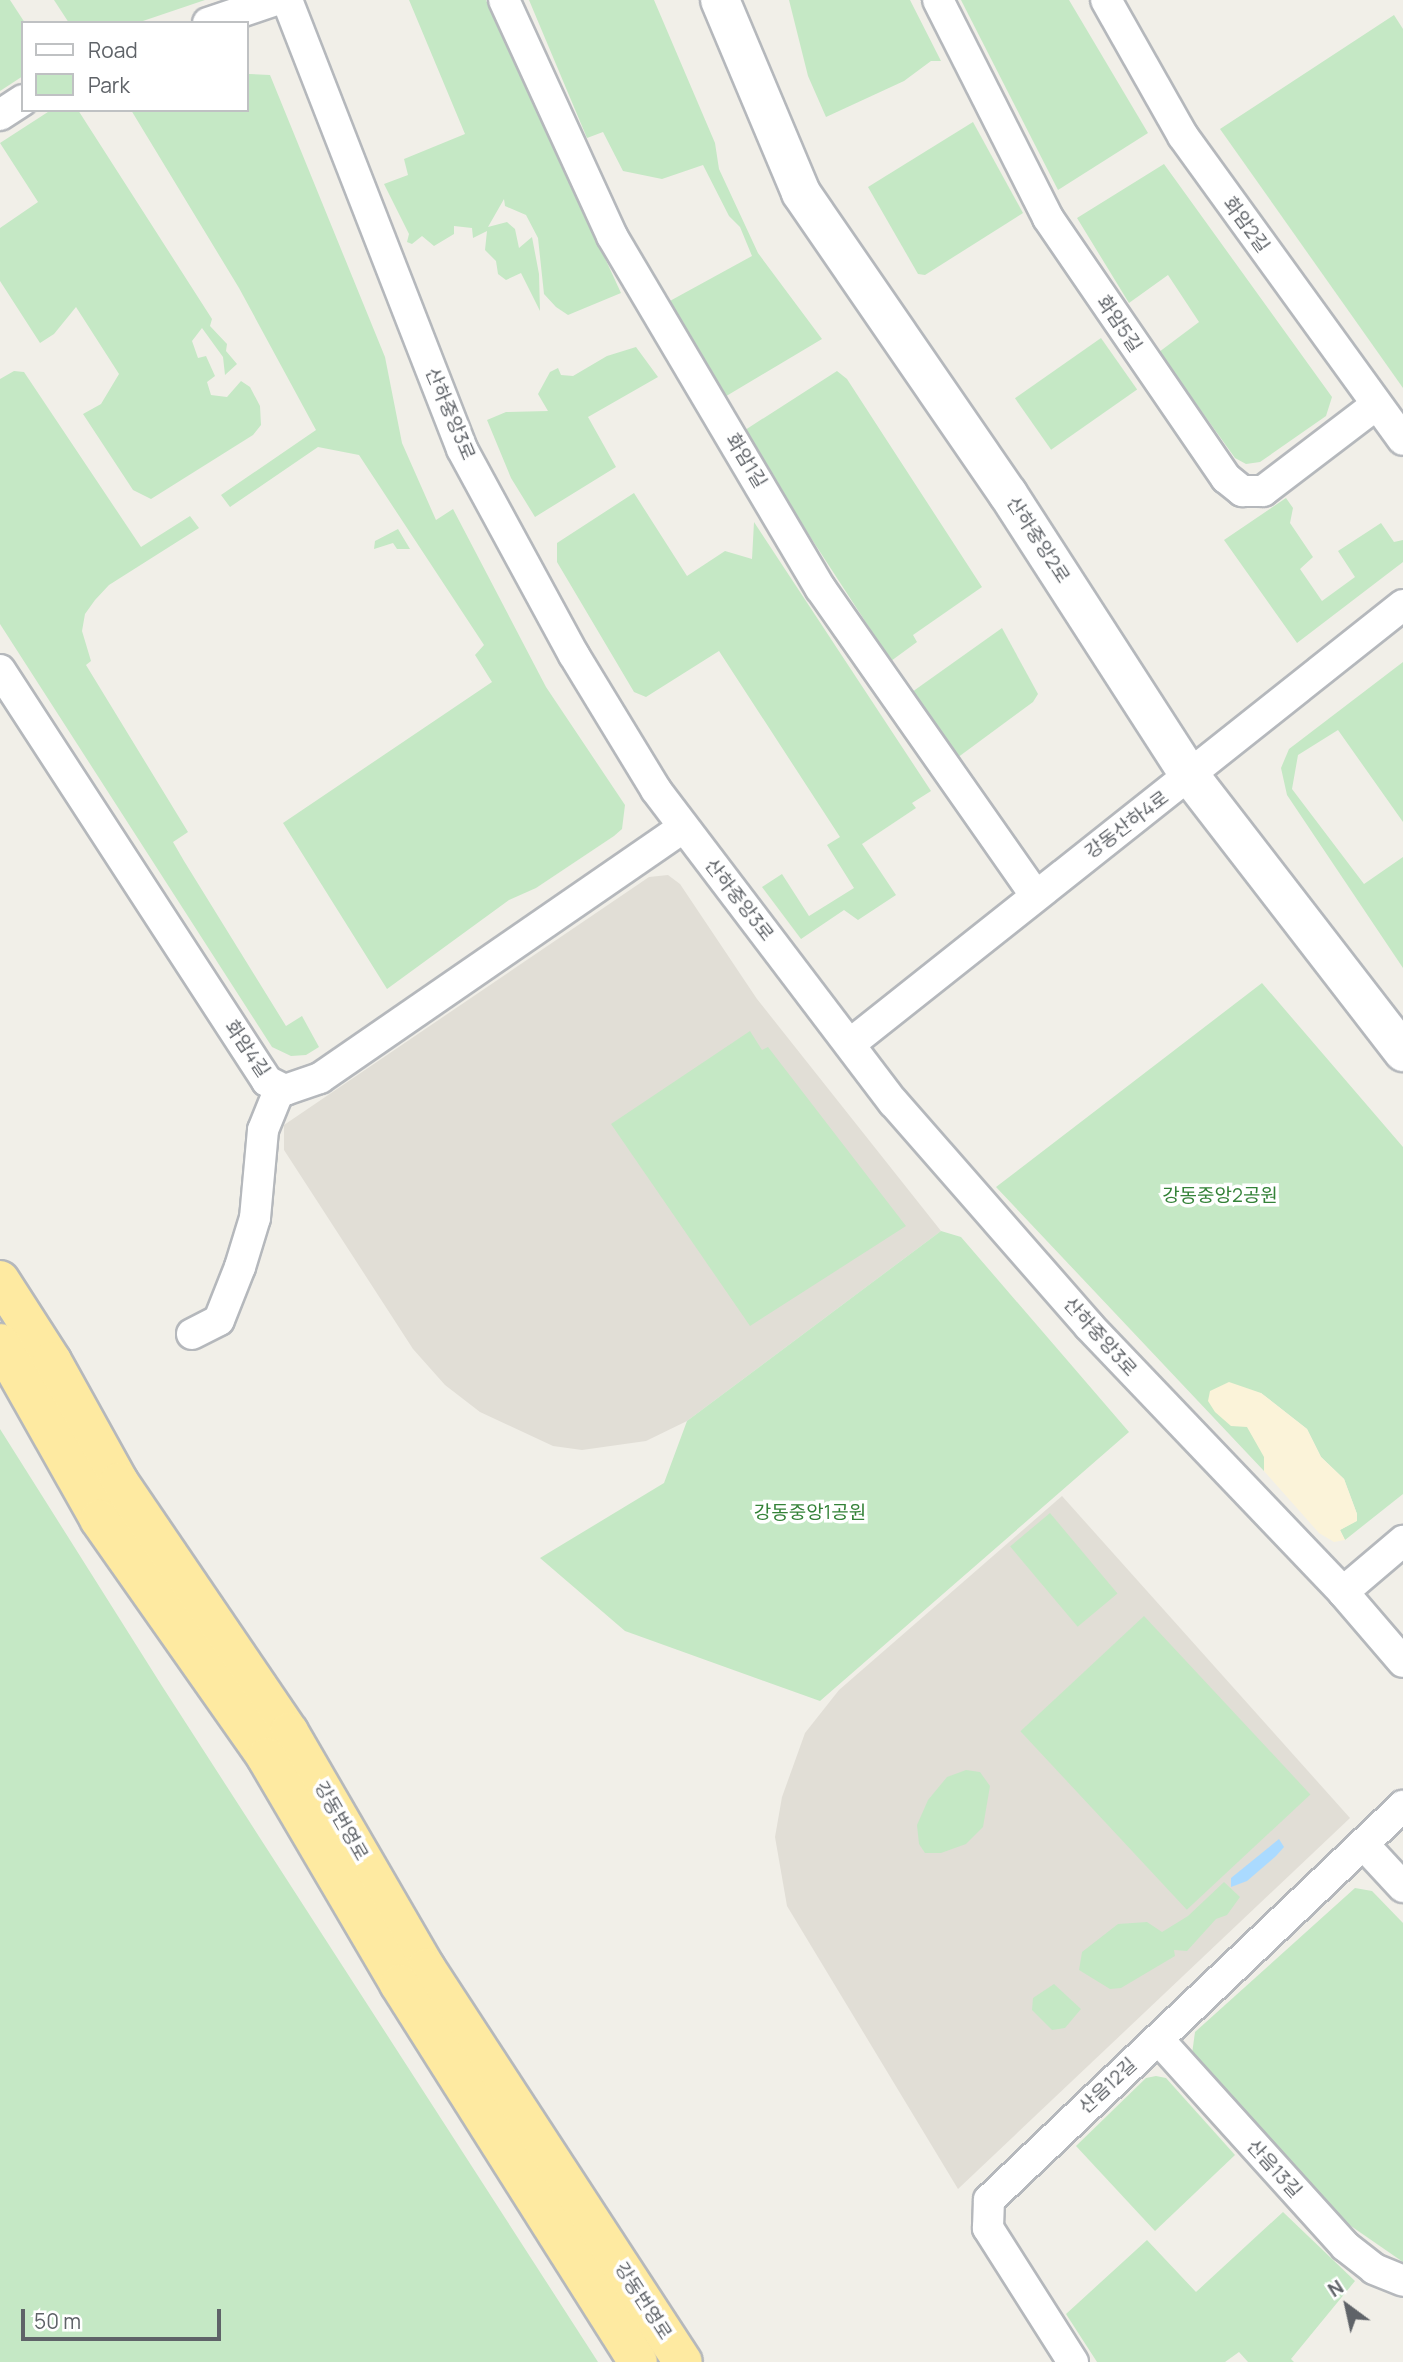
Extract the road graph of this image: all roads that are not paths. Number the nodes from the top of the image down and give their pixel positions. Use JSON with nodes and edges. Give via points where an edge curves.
{"nodes":[{"id":1,"x":276,"y":0,"type":"edge"},
{"id":2,"x":287,"y":0,"type":"edge"},
{"id":3,"x":504,"y":0,"type":"edge"},
{"id":4,"x":720,"y":0,"type":"edge"},
{"id":5,"x":938,"y":0,"type":"edge"},
{"id":6,"x":1106,"y":0,"type":"edge"},
{"id":7,"x":214,"y":21,"type":"edge"},
{"id":8,"x":21,"y":101,"type":"edge"},
{"id":9,"x":0,"y":115,"type":"edge"},
{"id":10,"x":1377,"y":405,"type":"junction"},
{"id":11,"x":1403,"y":440,"type":"edge"},
{"id":12,"x":1403,"y":605,"type":"edge"},
{"id":13,"x":0,"y":670,"type":"edge"},
{"id":14,"x":1191,"y":776,"type":"junction"},
{"id":15,"x":684,"y":828,"type":"junction"},
{"id":16,"x":1035,"y":895,"type":"junction"},
{"id":17,"x":850,"y":1044,"type":"junction"},
{"id":18,"x":1403,"y":1052,"type":"edge"},
{"id":19,"x":280,"y":1088,"type":"junction"},
{"id":20,"x":0,"y":1280,"type":"edge"},
{"id":21,"x":192,"y":1334,"type":"dead end"},
{"id":22,"x":0,"y":1343,"type":"edge"},
{"id":23,"x":1403,"y":1541,"type":"edge"},
{"id":24,"x":1343,"y":1592,"type":"junction"},
{"id":25,"x":1403,"y":1662,"type":"edge"},
{"id":26,"x":1403,"y":1807,"type":"edge"},
{"id":27,"x":1365,"y":1846,"type":"junction"},
{"id":28,"x":1403,"y":1887,"type":"edge"},
{"id":29,"x":1159,"y":2040,"type":"junction"},
{"id":30,"x":1403,"y":2281,"type":"edge"},
{"id":31,"x":638,"y":2362,"type":"edge"},
{"id":32,"x":683,"y":2362,"type":"edge"},
{"id":33,"x":1073,"y":2362,"type":"edge"}],
"edges":[{"from":1,"to":7,"type":"street"},
{"from":2,"to":15,"type":"street","name":"산하중앙3로","via":[[462,449],[574,655]]},
{"from":3,"to":16,"type":"street","name":"화암1길","via":[[611,236],[821,589]]},
{"from":4,"to":14,"type":"main road","name":"산하중앙2로","via":[[801,193],[1008,494]]},
{"from":5,"to":10,"type":"street","name":"화암5길","via":[[1048,218],[1226,478],[1242,491],[1263,491]]},
{"from":6,"to":10,"type":"street","name":"화암2길","via":[[1183,136]]},
{"from":8,"to":9,"type":"street"},
{"from":10,"to":11,"type":"street","name":"화암2길"},
{"from":12,"to":14,"type":"street","name":"강동산하4로"},
{"from":13,"to":19,"type":"street","name":"화암4길","via":[[267,1081]]},
{"from":14,"to":16,"type":"street","name":"강동산하4로"},
{"from":14,"to":18,"type":"main road","name":"산하중앙2로"},
{"from":15,"to":17,"type":"street","name":"산하중앙3로"},
{"from":15,"to":19,"type":"street","name":"화암4길","via":[[320,1079],[303,1087]]},
{"from":16,"to":17,"type":"street","name":"강동산하4로"},
{"from":17,"to":24,"type":"street","name":"산하중앙3로","via":[[894,1103],[1089,1326]]},
{"from":19,"to":21,"type":"street","via":[[263,1130],[255,1218],[240,1267],[219,1320]]},
{"from":20,"to":32,"type":"highway","name":"강동번영로","via":[[52,1361],[119,1482],[289,1732],[426,1968]]},
{"from":22,"to":31,"type":"highway","name":"강동번영로","via":[[99,1519],[266,1756],[399,1984]]},
{"from":23,"to":24,"type":"street"},
{"from":24,"to":25,"type":"street","name":"산하중앙3로"},
{"from":26,"to":27,"type":"street","name":"산음12길"},
{"from":27,"to":28,"type":"street"},
{"from":27,"to":29,"type":"street","name":"산음12길"},
{"from":29,"to":30,"type":"street","name":"산음13길","via":[[1345,2246],[1374,2269]]},
{"from":29,"to":33,"type":"street","name":"산음12길","via":[[994,2192],[987,2207],[988,2228]]}]}
